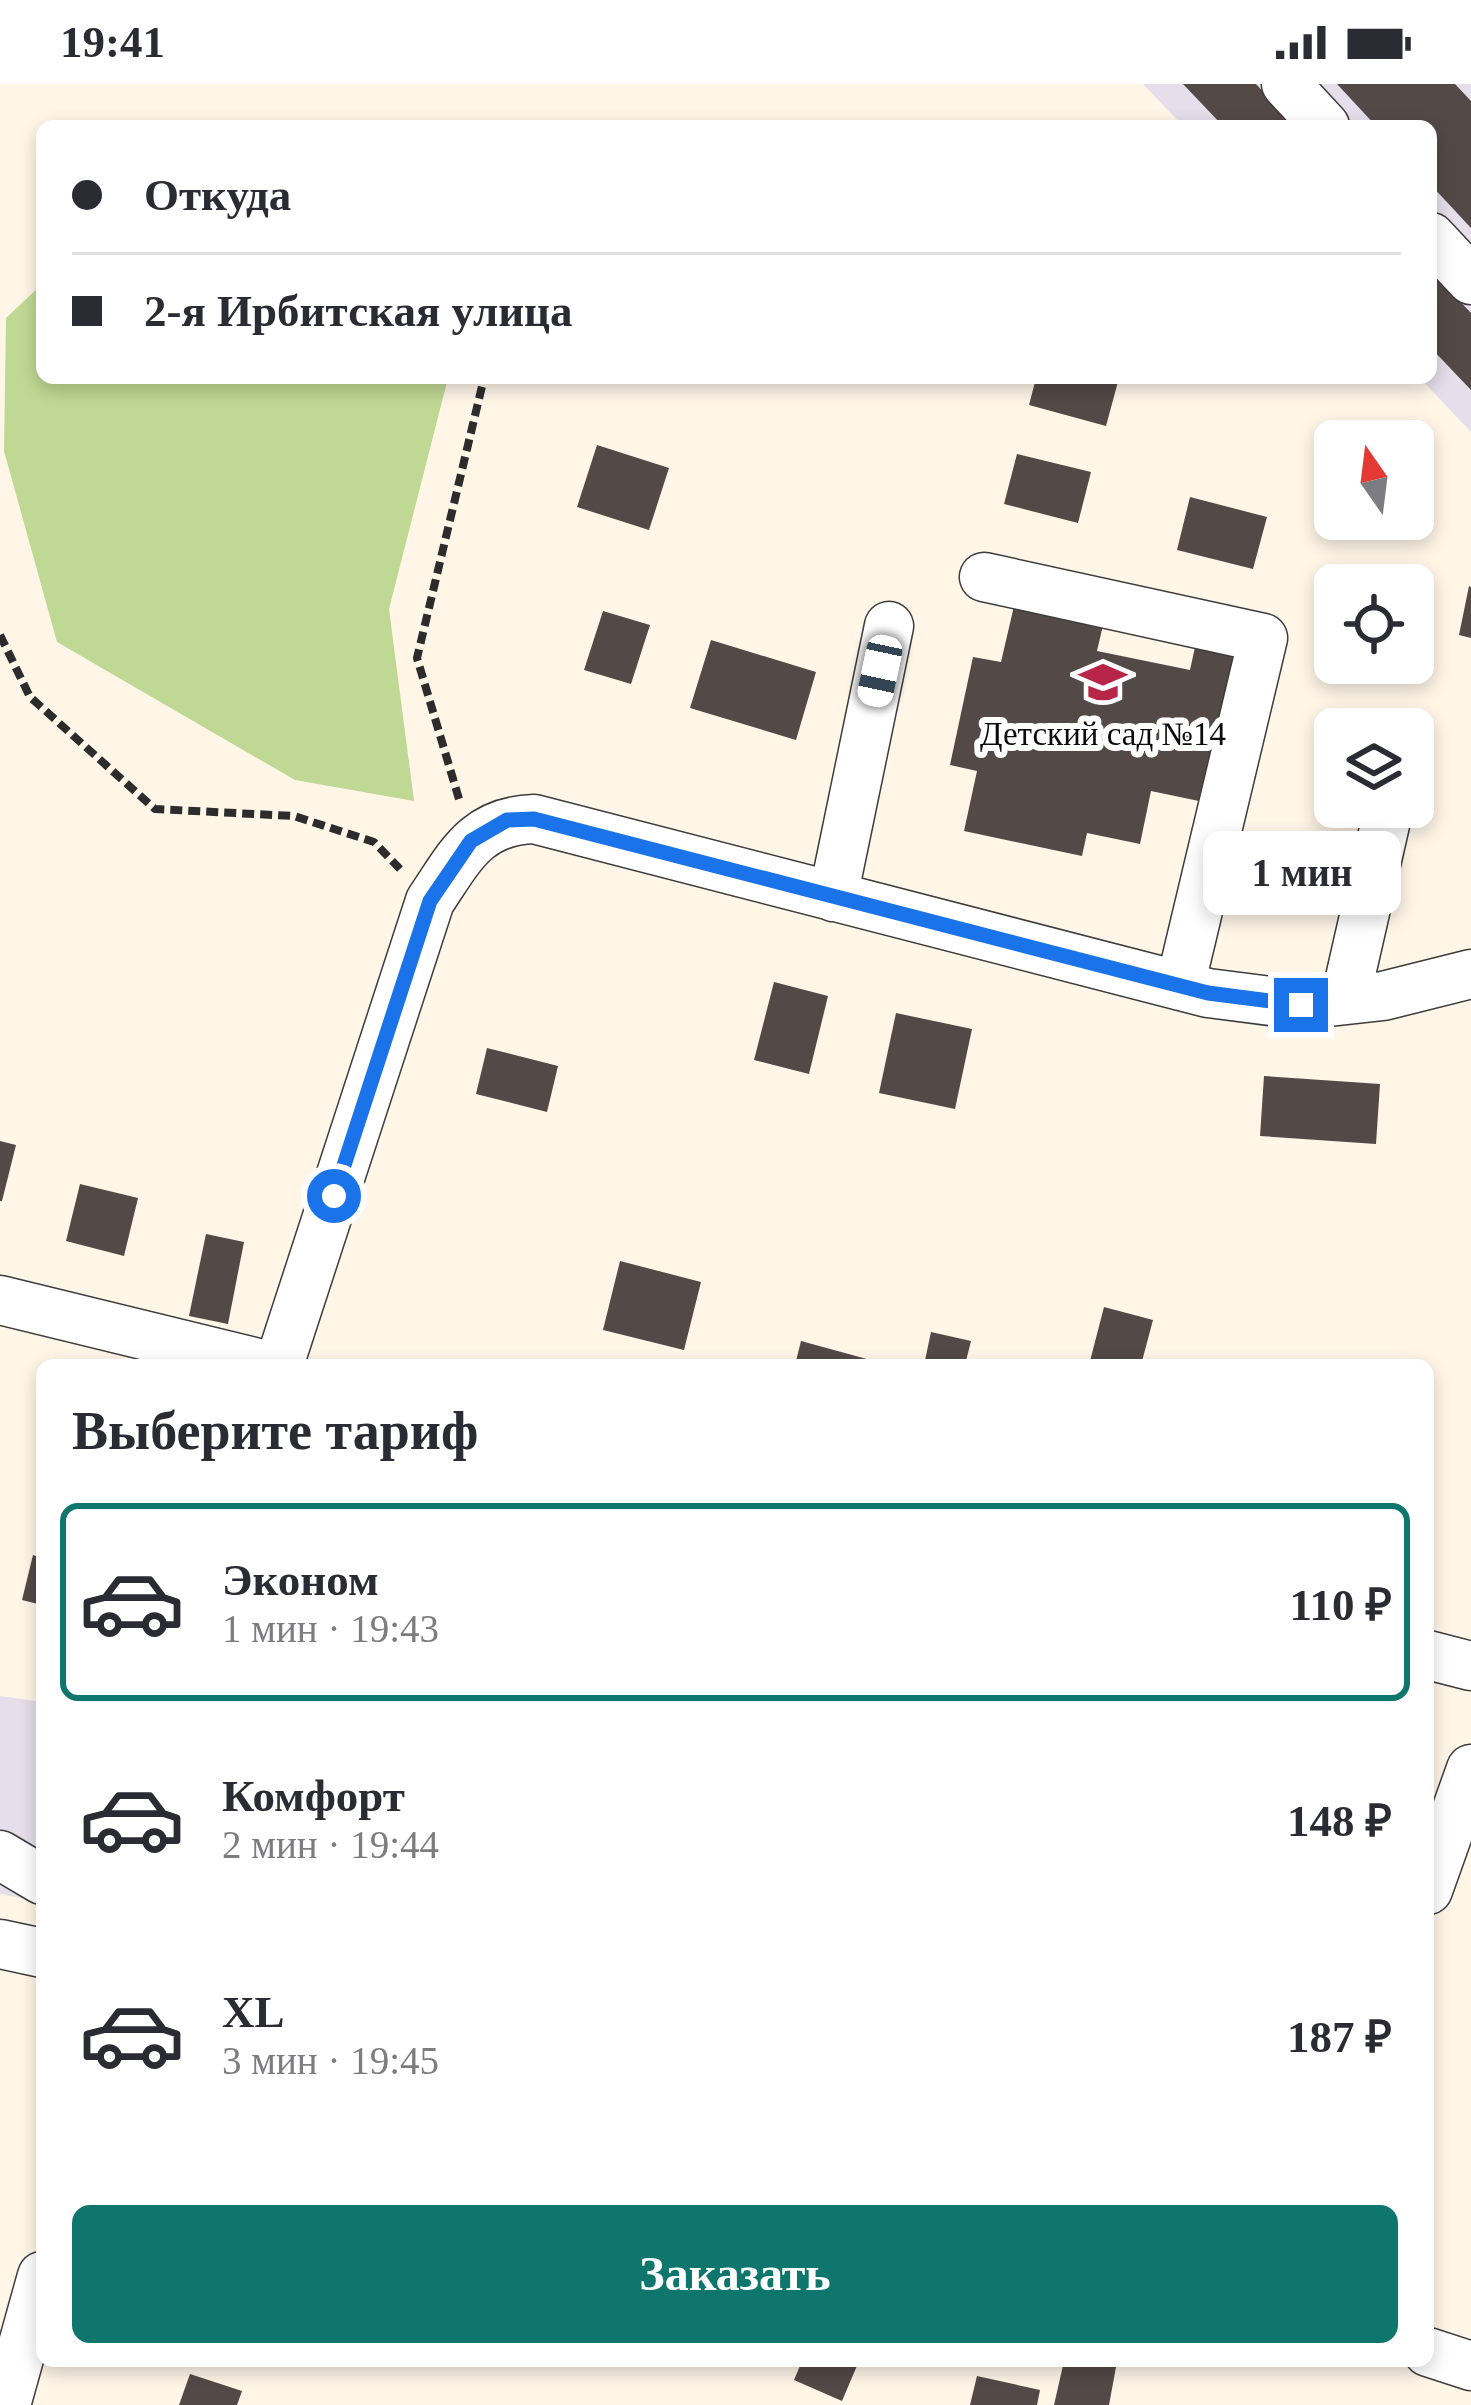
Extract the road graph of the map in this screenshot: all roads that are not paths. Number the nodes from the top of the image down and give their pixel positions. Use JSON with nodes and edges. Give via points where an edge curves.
{"nodes":[{"id":1,"x":1286,"y":84,"type":"edge"},
{"id":2,"x":1319,"y":120,"type":"edge"},
{"id":3,"x":1437,"y":243,"type":"edge"},
{"id":4,"x":1471,"y":280,"type":"edge"},
{"id":5,"x":984,"y":577,"type":"dead end"},
{"id":6,"x":889,"y":626,"type":"dead end"},
{"id":7,"x":1384,"y":828,"type":"edge"},
{"id":8,"x":833,"y":897,"type":"junction"},
{"id":9,"x":1471,"y":974,"type":"edge"},
{"id":10,"x":1180,"y":986,"type":"junction"},
{"id":11,"x":1345,"y":1000,"type":"junction"},
{"id":12,"x":0,"y":1300,"type":"edge"},
{"id":13,"x":241,"y":1359,"type":"edge"},
{"id":14,"x":281,"y":1359,"type":"edge"},
{"id":15,"x":1434,"y":1657,"type":"edge"},
{"id":16,"x":1471,"y":1666,"type":"edge"},
{"id":17,"x":1471,"y":1769,"type":"edge"},
{"id":18,"x":0,"y":1855,"type":"edge"},
{"id":19,"x":1434,"y":1874,"type":"edge"},
{"id":20,"x":36,"y":1876,"type":"edge"},
{"id":21,"x":0,"y":1943,"type":"edge"},
{"id":22,"x":36,"y":1952,"type":"edge"},
{"id":23,"x":36,"y":2297,"type":"edge"},
{"id":24,"x":1434,"y":2354,"type":"edge"},
{"id":25,"x":1471,"y":2366,"type":"edge"},
{"id":26,"x":5,"y":2405,"type":"edge"}],
"edges":[{"from":1,"to":2,"type":"street"},
{"from":3,"to":4,"type":"street"},
{"from":5,"to":10,"type":"street","via":[[1263,638]]},
{"from":6,"to":8,"type":"street"},
{"from":7,"to":11,"type":"street"},
{"from":8,"to":10,"type":"street"},
{"from":8,"to":14,"type":"street","via":[[534,819],[489,830],[430,901]]},
{"from":9,"to":11,"type":"street"},
{"from":10,"to":11,"type":"street","via":[[1301,1005]]},
{"from":12,"to":13,"type":"street"},
{"from":15,"to":16,"type":"street"},
{"from":17,"to":19,"type":"street"},
{"from":18,"to":20,"type":"street"},
{"from":21,"to":22,"type":"street"},
{"from":23,"to":26,"type":"street"},
{"from":24,"to":25,"type":"street"}]}
